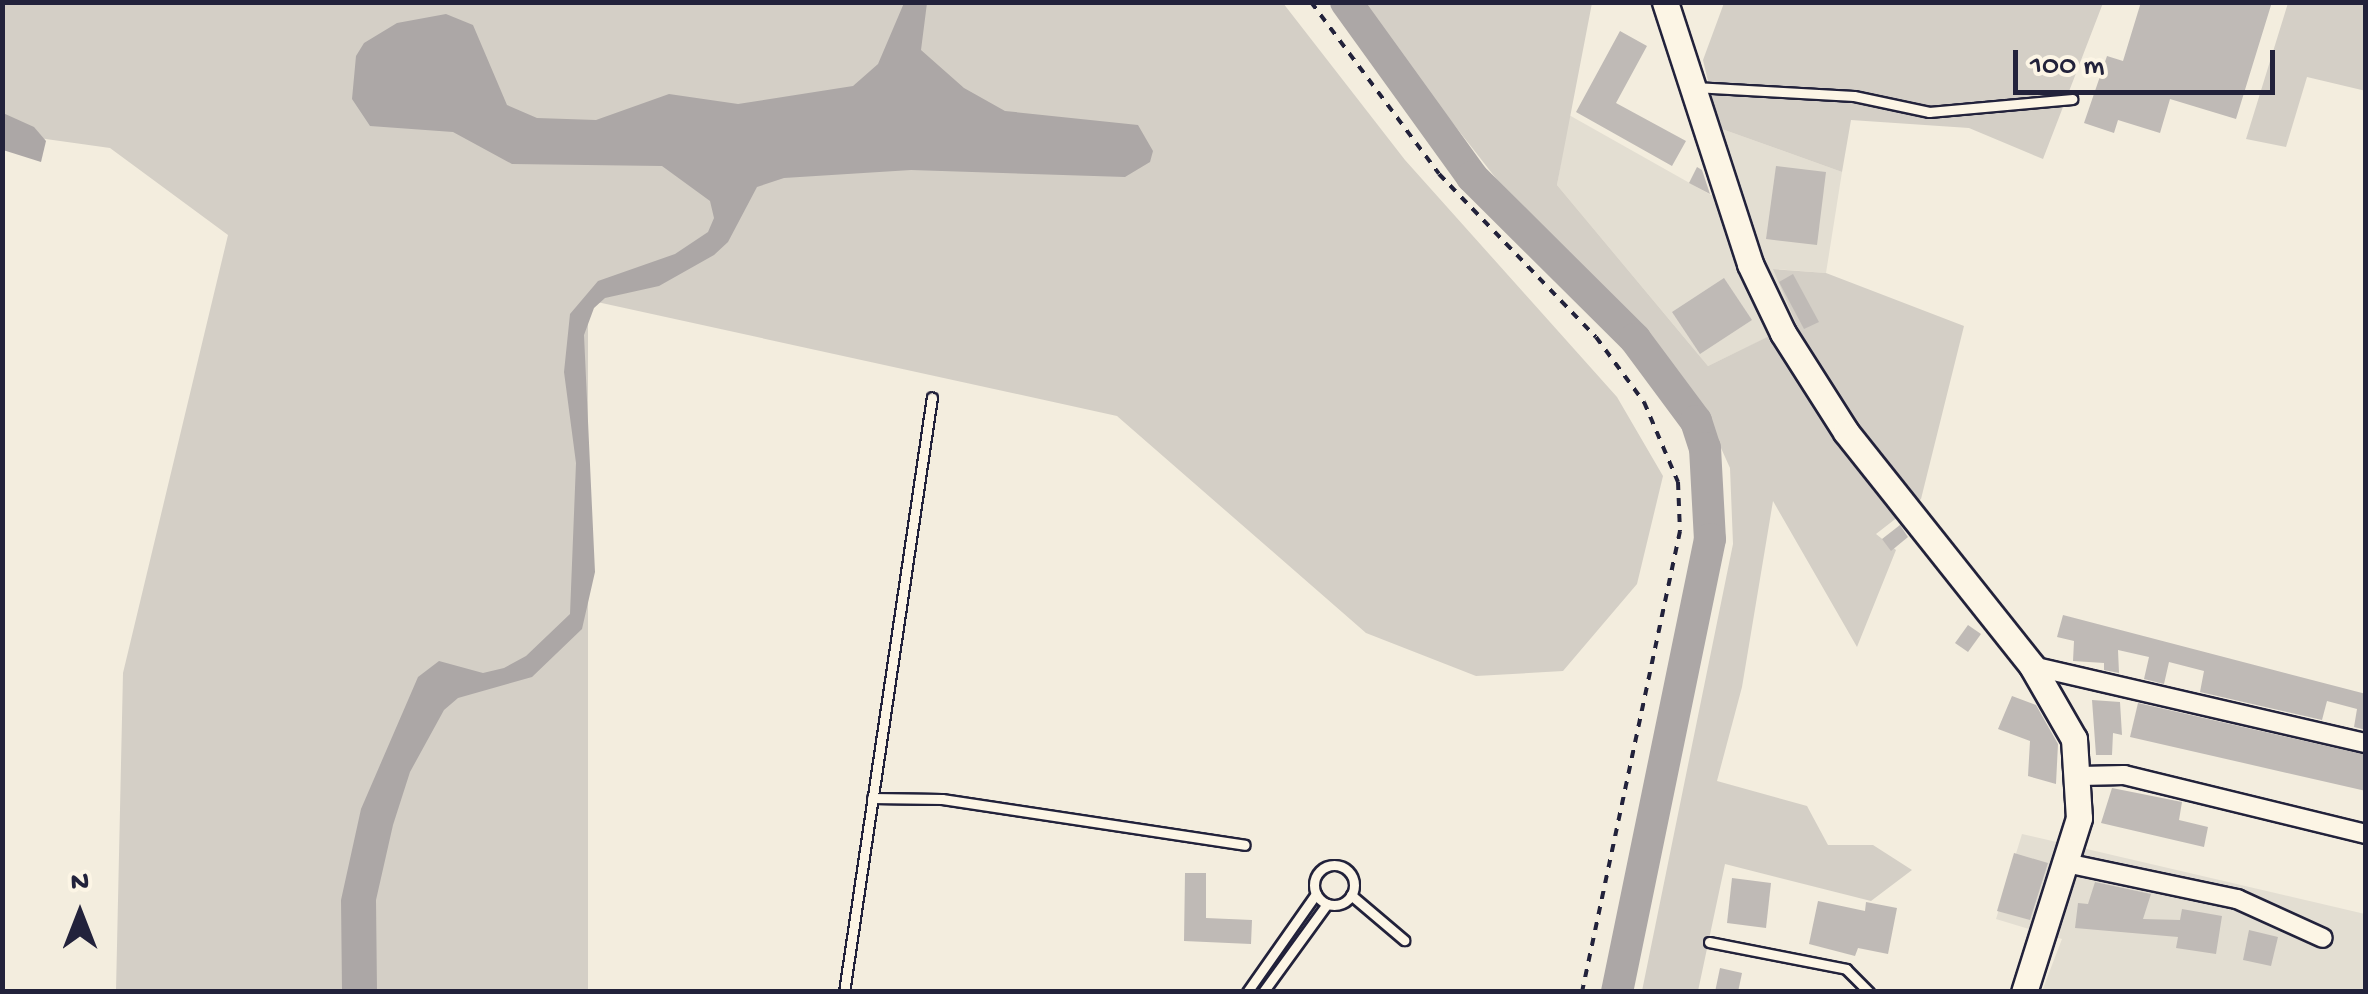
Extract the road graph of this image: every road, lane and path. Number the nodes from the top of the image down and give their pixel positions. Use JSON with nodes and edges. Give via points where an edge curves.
{"nodes":[{"id":1,"x":1311,"y":2,"type":"edge"},
{"id":2,"x":1665,"y":2,"type":"edge"},
{"id":3,"x":1692,"y":87,"type":"junction"},
{"id":4,"x":2072,"y":98,"type":"dead end"},
{"id":5,"x":932,"y":397,"type":"dead end"},
{"id":6,"x":2032,"y":666,"type":"junction"},
{"id":7,"x":2366,"y":742,"type":"edge"},
{"id":8,"x":2081,"y":776,"type":"junction"},
{"id":9,"x":872,"y":798,"type":"junction"},
{"id":10,"x":2366,"y":834,"type":"edge"},
{"id":11,"x":1245,"y":845,"type":"dead end"},
{"id":12,"x":2066,"y":863,"type":"junction"},
{"id":13,"x":1316,"y":894,"type":"junction"},
{"id":14,"x":1352,"y":895,"type":"junction"},
{"id":15,"x":1326,"y":904,"type":"junction"},
{"id":16,"x":2322,"y":938,"type":"dead end"},
{"id":17,"x":1404,"y":940,"type":"dead end"},
{"id":18,"x":1709,"y":942,"type":"dead end"},
{"id":19,"x":844,"y":992,"type":"edge"},
{"id":20,"x":1247,"y":992,"type":"edge"},
{"id":21,"x":1264,"y":992,"type":"edge"},
{"id":22,"x":1582,"y":992,"type":"edge"},
{"id":23,"x":1869,"y":992,"type":"edge"},
{"id":24,"x":2024,"y":992,"type":"edge"}],
"edges":[{"from":1,"to":22,"type":"path","via":[[1439,174],[1596,337],[1644,402],[1678,482],[1680,531]]},
{"from":2,"to":3,"type":"street"},
{"from":3,"to":4,"type":"lane","via":[[1854,96],[1929,112]]},
{"from":3,"to":6,"type":"street","via":[[1750,264],[1783,333],[1846,432]]},
{"from":5,"to":9,"type":"lane"},
{"from":6,"to":7,"type":"street"},
{"from":6,"to":8,"type":"street","via":[[2074,739]]},
{"from":8,"to":10,"type":"street","via":[[2124,775]]},
{"from":8,"to":12,"type":"street","via":[[2079,818]]},
{"from":9,"to":11,"type":"lane","via":[[942,799]]},
{"from":9,"to":19,"type":"lane"},
{"from":12,"to":16,"type":"street","via":[[2237,899]]},
{"from":12,"to":24,"type":"street"},
{"from":13,"to":14,"type":"lane","via":[[1316,874],[1335,864],[1352,875]]},
{"from":13,"to":15,"type":"lane"},
{"from":13,"to":20,"type":"lane"},
{"from":14,"to":15,"type":"lane"},
{"from":14,"to":17,"type":"lane"},
{"from":15,"to":21,"type":"lane"},
{"from":18,"to":23,"type":"lane","via":[[1846,970]]}]}
